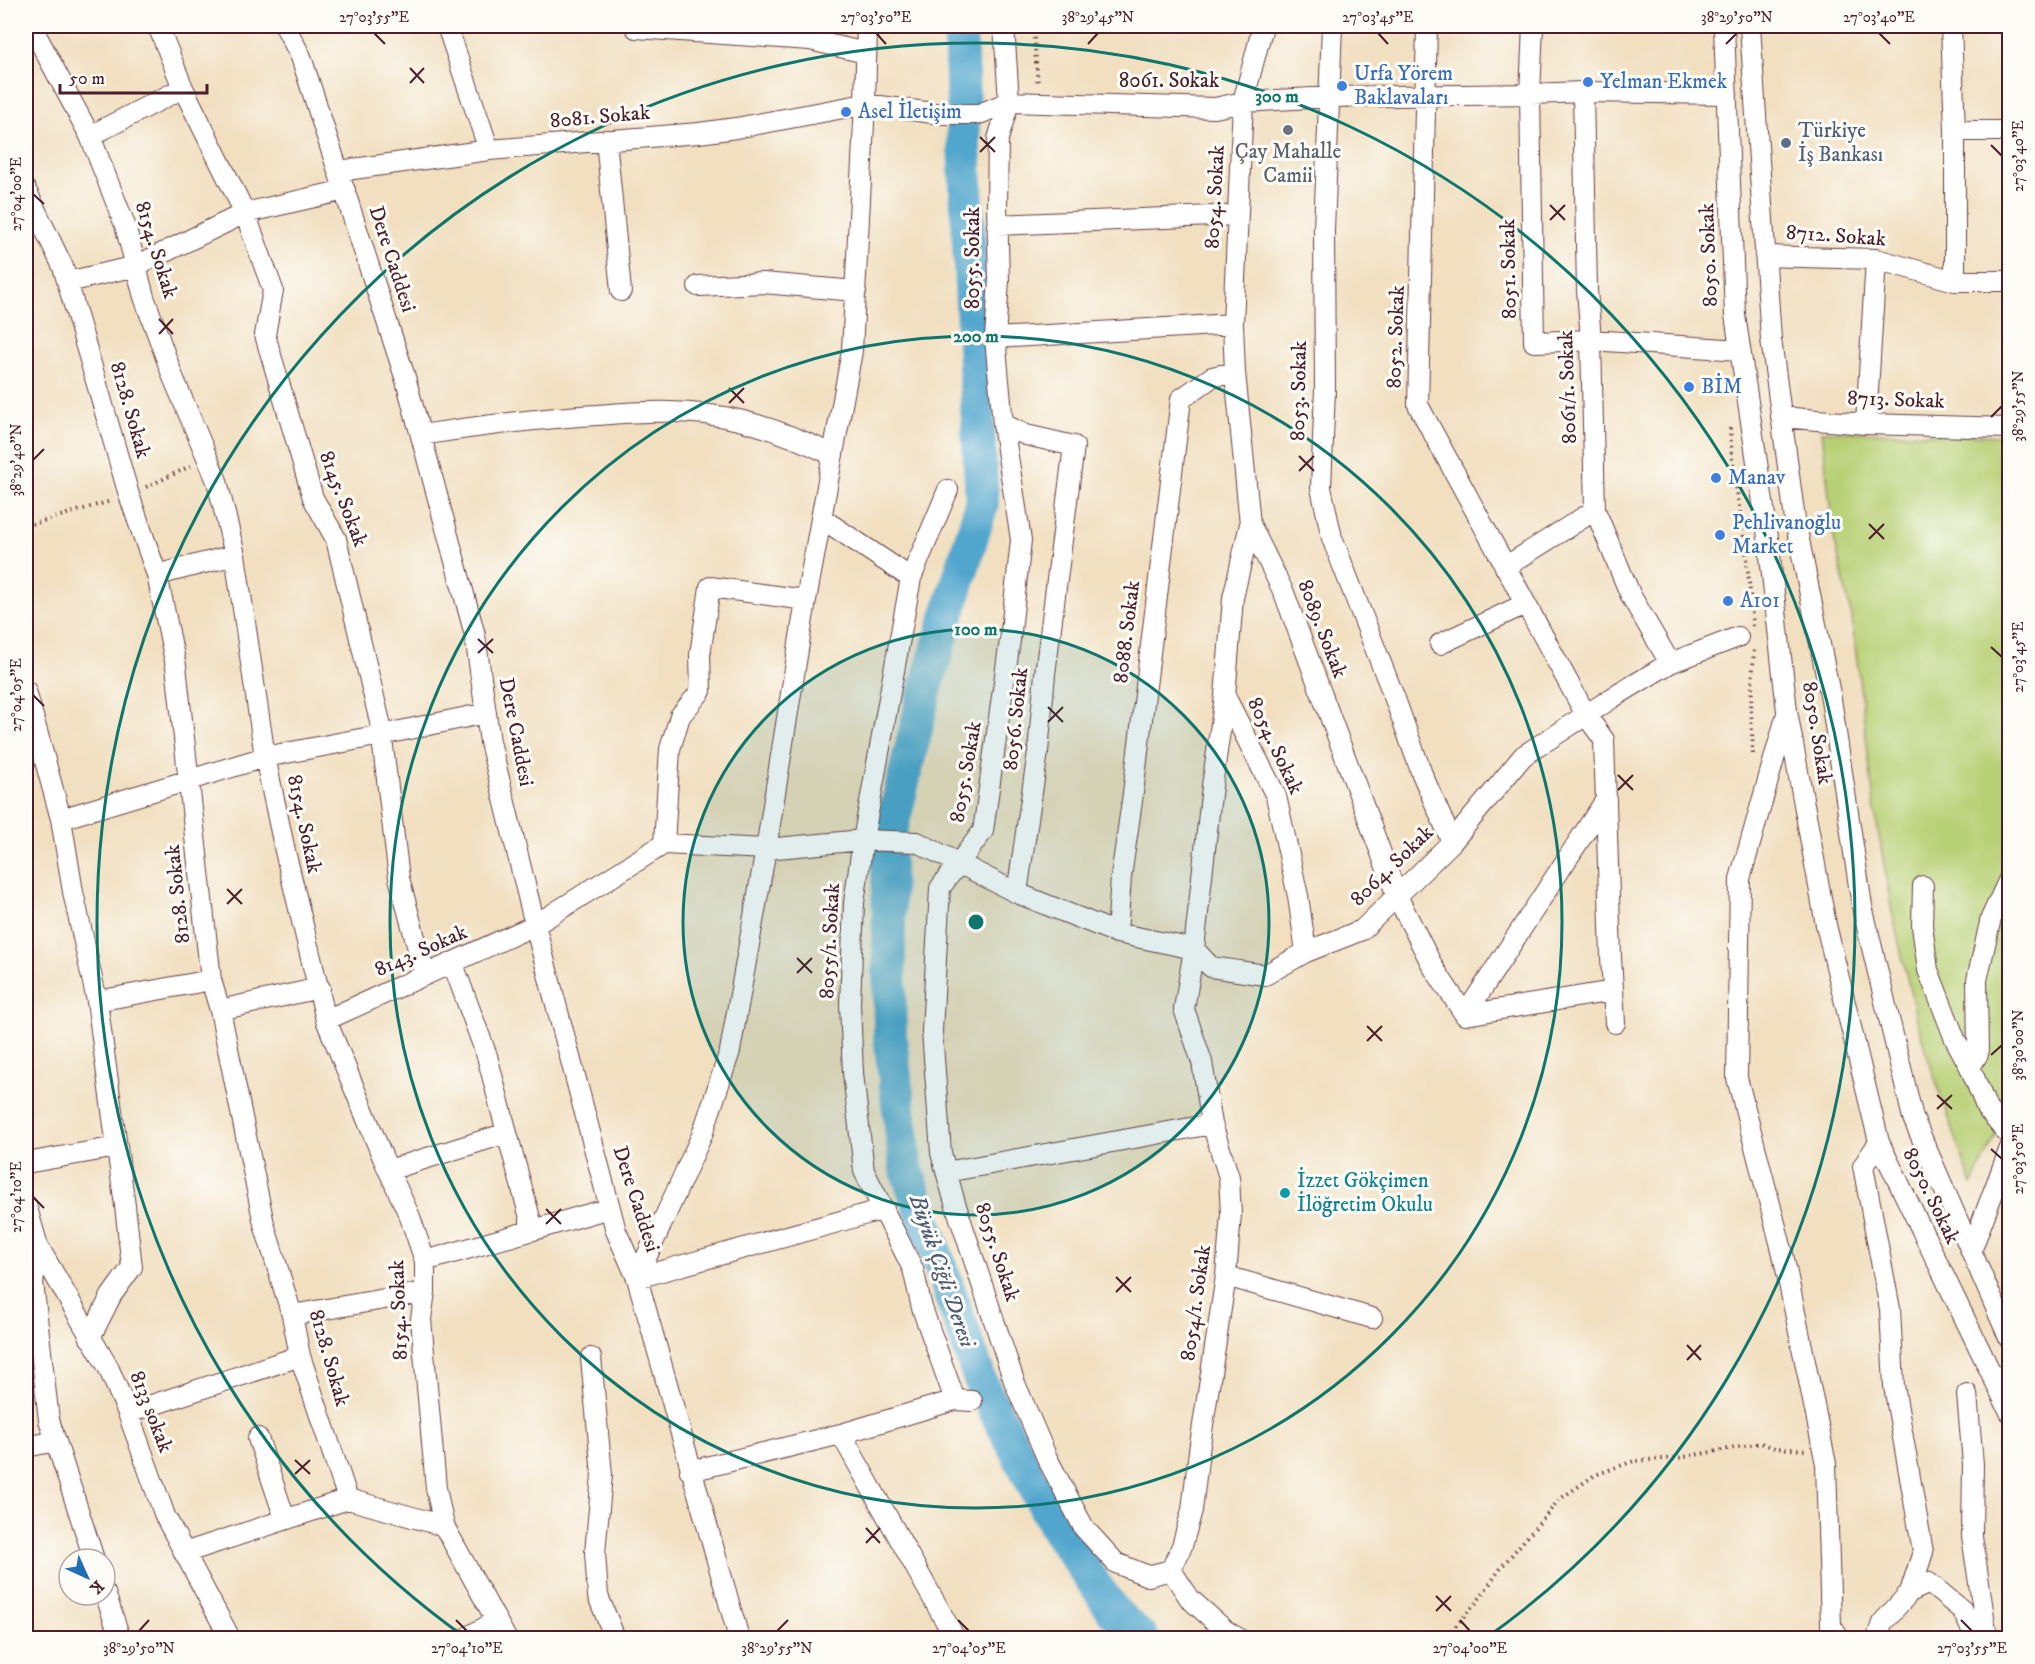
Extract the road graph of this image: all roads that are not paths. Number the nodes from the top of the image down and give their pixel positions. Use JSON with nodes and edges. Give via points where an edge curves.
{"nodes":[{"id":1,"x":156,"y":26,"type":"edge"},
{"id":2,"x":285,"y":26,"type":"edge"},
{"id":3,"x":447,"y":26,"type":"edge"},
{"id":4,"x":867,"y":26,"type":"edge"},
{"id":5,"x":1004,"y":26,"type":"edge"},
{"id":6,"x":1263,"y":26,"type":"edge"},
{"id":7,"x":1332,"y":26,"type":"edge"},
{"id":8,"x":1427,"y":26,"type":"edge"},
{"id":9,"x":1533,"y":26,"type":"edge"},
{"id":10,"x":1724,"y":26,"type":"edge"},
{"id":11,"x":1750,"y":26,"type":"edge"},
{"id":12,"x":1952,"y":26,"type":"edge"},
{"id":13,"x":636,"y":28,"type":"dead end"},
{"id":14,"x":32,"y":30,"type":"edge"},
{"id":15,"x":866,"y":53,"type":"junction"},
{"id":16,"x":183,"y":88,"type":"junction"},
{"id":17,"x":1583,"y":92,"type":"junction"},
{"id":18,"x":1530,"y":94,"type":"junction"},
{"id":19,"x":1727,"y":94,"type":"junction"},
{"id":20,"x":1425,"y":95,"type":"junction"},
{"id":21,"x":1330,"y":97,"type":"junction"},
{"id":22,"x":1009,"y":102,"type":"junction"},
{"id":23,"x":1243,"y":102,"type":"junction"},
{"id":24,"x":865,"y":104,"type":"junction"},
{"id":25,"x":1955,"y":130,"type":"junction"},
{"id":26,"x":2010,"y":131,"type":"edge"},
{"id":27,"x":90,"y":136,"type":"junction"},
{"id":28,"x":606,"y":140,"type":"junction"},
{"id":29,"x":489,"y":150,"type":"junction"},
{"id":30,"x":339,"y":171,"type":"junction"},
{"id":31,"x":26,"y":190,"type":"edge"},
{"id":32,"x":345,"y":190,"type":"junction"},
{"id":33,"x":245,"y":213,"type":"junction"},
{"id":34,"x":1237,"y":215,"type":"junction"},
{"id":35,"x":997,"y":225,"type":"junction"},
{"id":36,"x":1765,"y":256,"type":"junction"},
{"id":37,"x":1876,"y":259,"type":"junction"},
{"id":38,"x":136,"y":266,"type":"junction"},
{"id":39,"x":1955,"y":281,"type":"junction"},
{"id":40,"x":2010,"y":281,"type":"edge"},
{"id":41,"x":68,"y":282,"type":"junction"},
{"id":42,"x":698,"y":286,"type":"dead end"},
{"id":43,"x":621,"y":291,"type":"dead end"},
{"id":44,"x":856,"y":291,"type":"junction"},
{"id":45,"x":1233,"y":324,"type":"junction"},
{"id":46,"x":995,"y":338,"type":"junction"},
{"id":47,"x":1591,"y":340,"type":"junction"},
{"id":48,"x":1740,"y":350,"type":"junction"},
{"id":49,"x":1235,"y":372,"type":"junction"},
{"id":50,"x":1781,"y":417,"type":"junction"},
{"id":51,"x":1003,"y":424,"type":"junction"},
{"id":52,"x":1866,"y":424,"type":"junction"},
{"id":53,"x":2010,"y":428,"type":"edge"},
{"id":54,"x":421,"y":435,"type":"junction"},
{"id":55,"x":833,"y":455,"type":"junction"},
{"id":56,"x":948,"y":490,"type":"dead end"},
{"id":57,"x":1595,"y":510,"type":"junction"},
{"id":58,"x":821,"y":518,"type":"junction"},
{"id":59,"x":1250,"y":525,"type":"junction"},
{"id":60,"x":235,"y":555,"type":"junction"},
{"id":61,"x":1505,"y":567,"type":"junction"},
{"id":62,"x":157,"y":575,"type":"junction"},
{"id":63,"x":911,"y":578,"type":"junction"},
{"id":64,"x":806,"y":600,"type":"junction"},
{"id":65,"x":1525,"y":604,"type":"junction"},
{"id":66,"x":1738,"y":637,"type":"dead end"},
{"id":67,"x":1440,"y":644,"type":"dead end"},
{"id":68,"x":1670,"y":663,"type":"junction"},
{"id":69,"x":26,"y":691,"type":"edge"},
{"id":70,"x":1225,"y":696,"type":"junction"},
{"id":71,"x":1787,"y":711,"type":"junction"},
{"id":72,"x":486,"y":713,"type":"junction"},
{"id":73,"x":1586,"y":716,"type":"junction"},
{"id":74,"x":381,"y":735,"type":"junction"},
{"id":75,"x":265,"y":757,"type":"junction"},
{"id":76,"x":189,"y":781,"type":"junction"},
{"id":77,"x":1605,"y":801,"type":"junction"},
{"id":78,"x":61,"y":819,"type":"junction"},
{"id":79,"x":866,"y":841,"type":"junction"},
{"id":80,"x":1452,"y":842,"type":"junction"},
{"id":81,"x":664,"y":844,"type":"junction"},
{"id":82,"x":766,"y":849,"type":"junction"},
{"id":83,"x":958,"y":864,"type":"junction"},
{"id":84,"x":2010,"y":877,"type":"edge"},
{"id":85,"x":1923,"y":886,"type":"dead end"},
{"id":86,"x":1017,"y":893,"type":"junction"},
{"id":87,"x":1397,"y":896,"type":"junction"},
{"id":88,"x":535,"y":925,"type":"junction"},
{"id":89,"x":1117,"y":933,"type":"junction"},
{"id":90,"x":1194,"y":949,"type":"junction"},
{"id":91,"x":1306,"y":952,"type":"junction"},
{"id":92,"x":453,"y":964,"type":"junction"},
{"id":93,"x":425,"y":975,"type":"junction"},
{"id":94,"x":211,"y":980,"type":"junction"},
{"id":95,"x":320,"y":988,"type":"junction"},
{"id":96,"x":1613,"y":991,"type":"junction"},
{"id":97,"x":97,"y":1001,"type":"junction"},
{"id":98,"x":220,"y":1010,"type":"junction"},
{"id":99,"x":1465,"y":1015,"type":"junction"},
{"id":100,"x":326,"y":1020,"type":"junction"},
{"id":101,"x":1615,"y":1023,"type":"dead end"},
{"id":102,"x":1970,"y":1067,"type":"junction"},
{"id":103,"x":1212,"y":1124,"type":"junction"},
{"id":104,"x":507,"y":1132,"type":"junction"},
{"id":105,"x":2010,"y":1133,"type":"edge"},
{"id":106,"x":1879,"y":1142,"type":"junction"},
{"id":107,"x":117,"y":1147,"type":"junction"},
{"id":108,"x":2008,"y":1159,"type":"edge"},
{"id":109,"x":26,"y":1163,"type":"edge"},
{"id":110,"x":389,"y":1170,"type":"junction"},
{"id":111,"x":946,"y":1172,"type":"junction"},
{"id":112,"x":26,"y":1204,"type":"edge"},
{"id":113,"x":610,"y":1208,"type":"junction"},
{"id":114,"x":884,"y":1209,"type":"junction"},
{"id":115,"x":530,"y":1231,"type":"junction"},
{"id":116,"x":38,"y":1246,"type":"junction"},
{"id":117,"x":1971,"y":1251,"type":"junction"},
{"id":118,"x":424,"y":1261,"type":"junction"},
{"id":119,"x":1226,"y":1276,"type":"junction"},
{"id":120,"x":637,"y":1278,"type":"junction"},
{"id":121,"x":425,"y":1292,"type":"junction"},
{"id":122,"x":292,"y":1315,"type":"junction"},
{"id":123,"x":1372,"y":1318,"type":"dead end"},
{"id":124,"x":90,"y":1338,"type":"junction"},
{"id":125,"x":2010,"y":1340,"type":"edge"},
{"id":126,"x":300,"y":1356,"type":"junction"},
{"id":127,"x":591,"y":1358,"type":"dead end"},
{"id":128,"x":1967,"y":1394,"type":"dead end"},
{"id":129,"x":2010,"y":1412,"type":"edge"},
{"id":130,"x":128,"y":1413,"type":"junction"},
{"id":131,"x":842,"y":1434,"type":"junction"},
{"id":132,"x":258,"y":1438,"type":"dead end"},
{"id":133,"x":56,"y":1441,"type":"junction"},
{"id":134,"x":26,"y":1447,"type":"edge"},
{"id":135,"x":690,"y":1471,"type":"junction"},
{"id":136,"x":348,"y":1499,"type":"junction"},
{"id":137,"x":285,"y":1520,"type":"junction"},
{"id":138,"x":444,"y":1526,"type":"junction"},
{"id":139,"x":90,"y":1547,"type":"edge"},
{"id":140,"x":184,"y":1553,"type":"junction"},
{"id":141,"x":1171,"y":1570,"type":"junction"},
{"id":142,"x":1910,"y":1592,"type":"junction"},
{"id":143,"x":110,"y":1607,"type":"edge"},
{"id":144,"x":496,"y":1621,"type":"junction"},
{"id":145,"x":120,"y":1638,"type":"edge"},
{"id":146,"x":230,"y":1638,"type":"edge"},
{"id":147,"x":466,"y":1638,"type":"edge"},
{"id":148,"x":506,"y":1638,"type":"edge"},
{"id":149,"x":615,"y":1638,"type":"edge"},
{"id":150,"x":738,"y":1638,"type":"edge"},
{"id":151,"x":955,"y":1638,"type":"edge"},
{"id":152,"x":1238,"y":1638,"type":"edge"},
{"id":153,"x":1839,"y":1638,"type":"edge"},
{"id":154,"x":1877,"y":1638,"type":"edge"},
{"id":155,"x":1977,"y":1638,"type":"edge"}],
"edges":[{"from":1,"to":16,"type":"street","name":"8145. Sokak"},
{"from":2,"to":30,"type":"street","name":"Dere Caddesi","via":[[302,57]]},
{"from":3,"to":29,"type":"street"},
{"from":4,"to":15,"type":"street"},
{"from":5,"to":22,"type":"street","name":"8055. Sokak"},
{"from":6,"to":23,"type":"street","name":"8054. Sokak"},
{"from":7,"to":21,"type":"street","name":"8053. Sokak"},
{"from":8,"to":20,"type":"street","name":"8052. Sokak"},
{"from":9,"to":18,"type":"street","name":"8051. Sokak"},
{"from":10,"to":19,"type":"street","name":"8050. Sokak"},
{"from":11,"to":36,"type":"street","name":"8050. Sokak"},
{"from":12,"to":25,"type":"street"},
{"from":13,"to":15,"type":"street","via":[[810,40]]},
{"from":14,"to":27,"type":"street","name":"8154. Sokak"},
{"from":15,"to":24,"type":"street"},
{"from":16,"to":27,"type":"street"},
{"from":16,"to":33,"type":"street","name":"8145. Sokak"},
{"from":17,"to":18,"type":"street","name":"8061. Sokak"},
{"from":17,"to":19,"type":"street","name":"8061. Sokak"},
{"from":17,"to":47,"type":"street","name":"8061/1. Sokak"},
{"from":18,"to":20,"type":"street","name":"8061. Sokak"},
{"from":18,"to":47,"type":"street","name":"8051. Sokak","via":[[1534,342]]},
{"from":19,"to":48,"type":"street","name":"8050. Sokak","via":[[1735,315]]},
{"from":20,"to":21,"type":"street","name":"8061. Sokak"},
{"from":20,"to":61,"type":"street","name":"8052. Sokak","via":[[1418,405]]},
{"from":21,"to":23,"type":"street","name":"8061. Sokak"},
{"from":21,"to":80,"type":"street","name":"8053. Sokak","via":[[1321,488],[1332,538]]},
{"from":22,"to":23,"type":"street","name":"8061. Sokak","via":[[1215,108]]},
{"from":22,"to":24,"type":"street","name":"8061. Sokak","via":[[980,114],[940,114]]},
{"from":22,"to":35,"type":"street","name":"8055. Sokak","via":[[998,139]]},
{"from":23,"to":34,"type":"street","name":"8054. Sokak"},
{"from":24,"to":28,"type":"street","name":"8081. Sokak","via":[[736,128]]},
{"from":24,"to":44,"type":"street"},
{"from":25,"to":26,"type":"street"},
{"from":25,"to":39,"type":"street"},
{"from":27,"to":38,"type":"street","name":"8154. Sokak","via":[[125,225]]},
{"from":28,"to":29,"type":"street","name":"8081. Sokak"},
{"from":28,"to":43,"type":"street"},
{"from":29,"to":30,"type":"street","name":"8081. Sokak"},
{"from":30,"to":32,"type":"street","name":"Dere Caddesi"},
{"from":31,"to":41,"type":"street","name":"8128. Sokak"},
{"from":32,"to":33,"type":"street"},
{"from":32,"to":54,"type":"street","name":"Dere Caddesi"},
{"from":33,"to":38,"type":"street"},
{"from":33,"to":74,"type":"street","name":"8145. Sokak","via":[[273,290],[265,335],[313,498],[336,539]]},
{"from":34,"to":35,"type":"street"},
{"from":34,"to":45,"type":"street","name":"8054. Sokak"},
{"from":35,"to":46,"type":"street","name":"8055. Sokak"},
{"from":36,"to":37,"type":"street","name":"8712. Sokak"},
{"from":36,"to":50,"type":"street","name":"8050. Sokak"},
{"from":37,"to":39,"type":"street","name":"8712. Sokak"},
{"from":37,"to":52,"type":"street"},
{"from":38,"to":41,"type":"street"},
{"from":38,"to":60,"type":"street","name":"8154. Sokak","via":[[173,377],[217,481]]},
{"from":39,"to":40,"type":"street","name":"8712. Sokak"},
{"from":41,"to":62,"type":"street","name":"8128. Sokak","via":[[129,495]]},
{"from":42,"to":44,"type":"street","via":[[763,283]]},
{"from":44,"to":55,"type":"street","via":[[852,351]]},
{"from":45,"to":46,"type":"street"},
{"from":45,"to":49,"type":"street","name":"8054. Sokak"},
{"from":46,"to":51,"type":"street","name":"8055. Sokak"},
{"from":47,"to":48,"type":"street","name":"8051. Sokak"},
{"from":47,"to":57,"type":"street","name":"8061/1. Sokak"},
{"from":48,"to":71,"type":"street","name":"8050. Sokak","via":[[1767,529]]},
{"from":49,"to":59,"type":"street","name":"8089. Sokak"},
{"from":49,"to":89,"type":"street","name":"8088. Sokak","via":[[1212,377],[1181,399]]},
{"from":50,"to":52,"type":"street","name":"8713. Sokak"},
{"from":50,"to":117,"type":"street","name":"8050. Sokak","via":[[1795,520],[1831,699],[1862,906],[1913,1118]]},
{"from":51,"to":83,"type":"street","name":"8055. Sokak","via":[[1021,540],[1018,574],[983,831]]},
{"from":51,"to":86,"type":"street","name":"8056. Sokak","via":[[1026,435],[1074,446]]},
{"from":52,"to":53,"type":"street","name":"8713. Sokak"},
{"from":54,"to":55,"type":"street","via":[[561,417],[661,410],[737,420],[789,434]]},
{"from":54,"to":72,"type":"street","name":"Dere Caddesi","via":[[475,635]]},
{"from":55,"to":58,"type":"street"},
{"from":56,"to":63,"type":"street","name":"8055/1. Sokak"},
{"from":57,"to":61,"type":"street"},
{"from":57,"to":68,"type":"street","name":"8061/1. Sokak","via":[[1631,596]]},
{"from":58,"to":63,"type":"street"},
{"from":58,"to":64,"type":"street"},
{"from":59,"to":70,"type":"street","name":"8054. Sokak","via":[[1233,598]]},
{"from":59,"to":87,"type":"street","name":"8089. Sokak","via":[[1284,593]]},
{"from":60,"to":62,"type":"street"},
{"from":60,"to":75,"type":"street","name":"8154. Sokak"},
{"from":61,"to":65,"type":"street","name":"8052. Sokak"},
{"from":62,"to":76,"type":"street","name":"8128. Sokak","via":[[176,666]]},
{"from":63,"to":79,"type":"street","name":"8055/1. Sokak"},
{"from":64,"to":81,"type":"street","via":[[710,587],[700,655],[700,691],[680,716],[670,749]]},
{"from":64,"to":82,"type":"street"},
{"from":65,"to":67,"type":"street"},
{"from":65,"to":73,"type":"street","name":"8052. Sokak"},
{"from":66,"to":68,"type":"street","name":"8064. Sokak"},
{"from":68,"to":73,"type":"street","name":"8064. Sokak"},
{"from":69,"to":78,"type":"street"},
{"from":70,"to":90,"type":"street","name":"8054/1. Sokak"},
{"from":70,"to":91,"type":"street","name":"8054. Sokak","via":[[1276,796],[1299,896]]},
{"from":71,"to":106,"type":"street","name":"8050. Sokak","via":[[1826,925]]},
{"from":71,"to":153,"type":"street","via":[[1740,879],[1737,1078],[1783,1254],[1826,1464],[1832,1626]]},
{"from":72,"to":74,"type":"street"},
{"from":72,"to":88,"type":"street","name":"Dere Caddesi"},
{"from":73,"to":77,"type":"street","name":"8052. Sokak","via":[[1604,740]]},
{"from":73,"to":80,"type":"street","name":"8064. Sokak","via":[[1523,756]]},
{"from":74,"to":75,"type":"street"},
{"from":74,"to":93,"type":"street","name":"8145. Sokak","via":[[399,878]]},
{"from":75,"to":76,"type":"street"},
{"from":75,"to":95,"type":"street","name":"8154. Sokak"},
{"from":76,"to":78,"type":"street"},
{"from":76,"to":94,"type":"street","name":"8128. Sokak"},
{"from":77,"to":96,"type":"street","name":"8052. Sokak"},
{"from":77,"to":99,"type":"street"},
{"from":78,"to":97,"type":"street"},
{"from":79,"to":82,"type":"street","name":"8064. Sokak"},
{"from":79,"to":83,"type":"street","name":"8064. Sokak","via":[[917,842]]},
{"from":79,"to":114,"type":"street","name":"8055/1. Sokak","via":[[854,903],[850,1004],[853,1073],[864,1171]]},
{"from":80,"to":87,"type":"street","name":"8064. Sokak"},
{"from":81,"to":82,"type":"street","name":"8064. Sokak"},
{"from":81,"to":88,"type":"street","name":"8143. Sokak"},
{"from":82,"to":120,"type":"street","via":[[730,1051],[702,1135]]},
{"from":83,"to":86,"type":"street","name":"8064. Sokak"},
{"from":83,"to":111,"type":"street","name":"8055. Sokak","via":[[940,888],[932,1031],[941,1153]]},
{"from":84,"to":102,"type":"street","via":[[1991,918],[1977,980],[1978,1054]]},
{"from":85,"to":102,"type":"street","via":[[1922,926],[1928,970]]},
{"from":86,"to":89,"type":"street","name":"8064. Sokak"},
{"from":87,"to":91,"type":"street","name":"8064. Sokak","via":[[1362,930]]},
{"from":87,"to":99,"type":"street","name":"8089. Sokak","via":[[1433,967]]},
{"from":88,"to":92,"type":"street","name":"8143. Sokak"},
{"from":88,"to":113,"type":"street","name":"Dere Caddesi"},
{"from":89,"to":90,"type":"street","name":"8064. Sokak"},
{"from":90,"to":91,"type":"street","name":"8064. Sokak","via":[[1211,967],[1265,975]]},
{"from":90,"to":103,"type":"street","name":"8054/1. Sokak","via":[[1184,1009],[1202,1062]]},
{"from":92,"to":93,"type":"street","name":"8143. Sokak"},
{"from":92,"to":104,"type":"street","via":[[487,1056]]},
{"from":93,"to":100,"type":"street","name":"8143. Sokak"},
{"from":94,"to":97,"type":"street"},
{"from":94,"to":98,"type":"street","name":"8128. Sokak"},
{"from":95,"to":98,"type":"street"},
{"from":95,"to":100,"type":"street","name":"8154. Sokak"},
{"from":96,"to":99,"type":"street"},
{"from":96,"to":101,"type":"street","name":"8052. Sokak"},
{"from":97,"to":107,"type":"street"},
{"from":98,"to":122,"type":"street","name":"8128. Sokak","via":[[264,1224]]},
{"from":100,"to":110,"type":"street","name":"8154. Sokak"},
{"from":102,"to":105,"type":"street","via":[[1986,1109]]},
{"from":103,"to":111,"type":"street"},
{"from":103,"to":119,"type":"street","name":"8054/1. Sokak","via":[[1228,1177],[1231,1214]]},
{"from":104,"to":110,"type":"street"},
{"from":104,"to":115,"type":"street"},
{"from":106,"to":129,"type":"street","name":"8050. Sokak"},
{"from":106,"to":142,"type":"street","via":[[1863,1166],[1890,1309],[1894,1386],[1923,1552]]},
{"from":107,"to":109,"type":"street"},
{"from":107,"to":124,"type":"street","via":[[132,1267],[111,1296]]},
{"from":108,"to":117,"type":"street"},
{"from":110,"to":118,"type":"street","name":"8154. Sokak"},
{"from":111,"to":141,"type":"street","name":"8055. Sokak","via":[[1014,1381],[1047,1458],[1084,1528],[1116,1563],[1148,1576]]},
{"from":112,"to":116,"type":"street","name":"8133 sokak"},
{"from":113,"to":115,"type":"street"},
{"from":113,"to":120,"type":"street","name":"Dere Caddesi"},
{"from":114,"to":120,"type":"street"},
{"from":114,"to":131,"type":"street","name":"8055/1. Sokak","via":[[913,1269],[922,1308],[964,1401]]},
{"from":115,"to":118,"type":"street"},
{"from":116,"to":124,"type":"street","name":"8133 sokak"},
{"from":116,"to":133,"type":"street","via":[[33,1283],[35,1313],[49,1420]]},
{"from":117,"to":125,"type":"street","name":"8050. Sokak"},
{"from":118,"to":121,"type":"street","name":"8154. Sokak"},
{"from":119,"to":123,"type":"street"},
{"from":119,"to":141,"type":"street","name":"8054/1. Sokak","via":[[1192,1510]]},
{"from":120,"to":135,"type":"street","name":"Dere Caddesi"},
{"from":121,"to":122,"type":"street"},
{"from":121,"to":138,"type":"street","name":"8154. Sokak","via":[[421,1318],[436,1488]]},
{"from":122,"to":126,"type":"street","name":"8128. Sokak"},
{"from":124,"to":130,"type":"street","name":"8133 sokak"},
{"from":126,"to":130,"type":"street"},
{"from":126,"to":136,"type":"street","name":"8128. Sokak"},
{"from":127,"to":149,"type":"street","via":[[602,1475],[595,1553],[598,1596]]},
{"from":128,"to":155,"type":"street","via":[[1973,1464],[1972,1536],[1986,1630]]},
{"from":130,"to":140,"type":"street","name":"8133 sokak","via":[[165,1516]]},
{"from":131,"to":135,"type":"street"},
{"from":131,"to":151,"type":"street"},
{"from":132,"to":137,"type":"street"},
{"from":133,"to":134,"type":"street"},
{"from":133,"to":139,"type":"street"},
{"from":135,"to":150,"type":"street","name":"Dere Caddesi"},
{"from":136,"to":137,"type":"street"},
{"from":136,"to":138,"type":"street"},
{"from":137,"to":140,"type":"street"},
{"from":138,"to":144,"type":"street","name":"8154. Sokak"},
{"from":140,"to":146,"type":"street","name":"8133 sokak"},
{"from":141,"to":152,"type":"street","via":[[1190,1599]]},
{"from":142,"to":154,"type":"street","via":[[1882,1623]]},
{"from":142,"to":155,"type":"street","via":[[1929,1583],[1962,1610]]},
{"from":143,"to":145,"type":"street"},
{"from":144,"to":147,"type":"street"},
{"from":144,"to":148,"type":"street","name":"8154. Sokak"}]}
